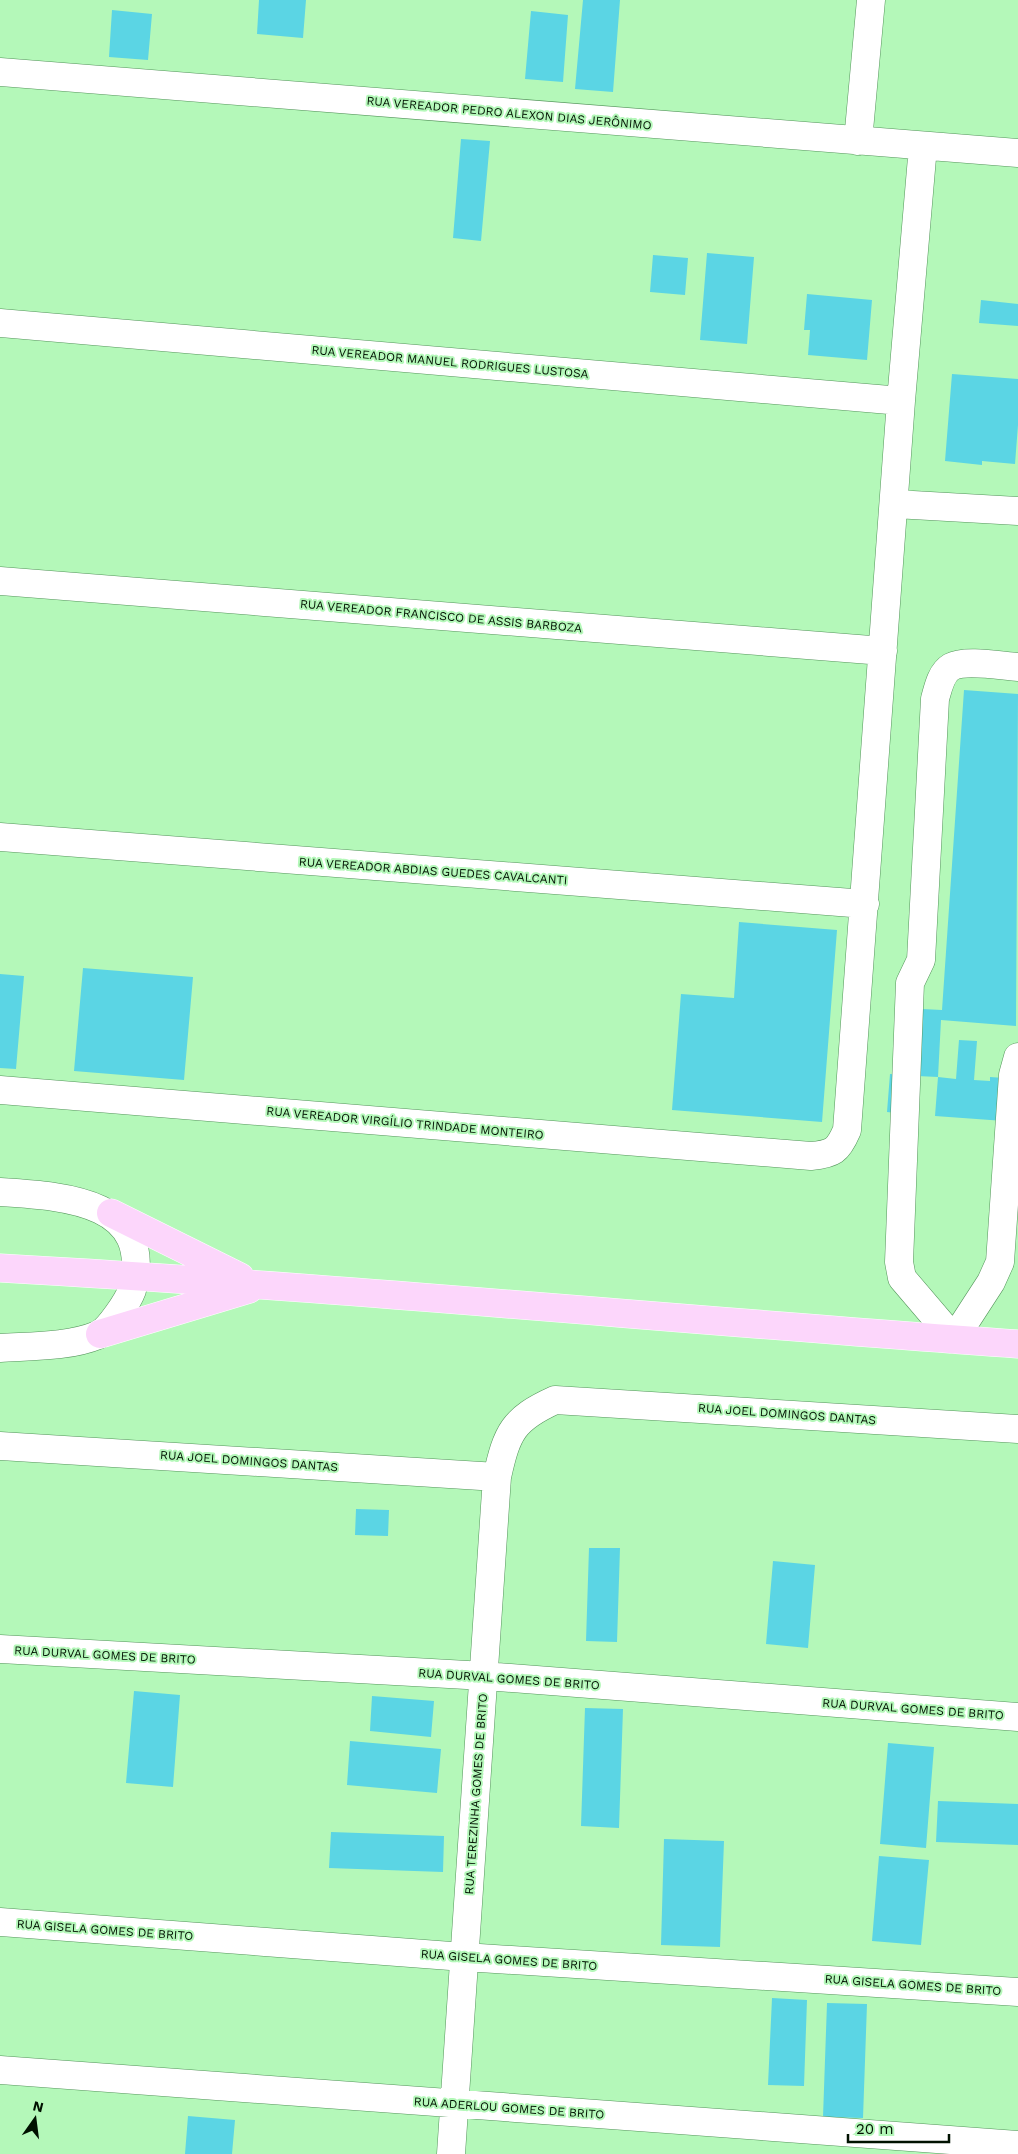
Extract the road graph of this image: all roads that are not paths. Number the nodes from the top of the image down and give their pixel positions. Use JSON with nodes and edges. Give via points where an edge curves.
{"nodes":[{"id":1,"x":871,"y":0,"type":"edge"},
{"id":2,"x":0,"y":72,"type":"edge"},
{"id":3,"x":858,"y":141,"type":"junction"},
{"id":4,"x":923,"y":146,"type":"junction"},
{"id":5,"x":1018,"y":153,"type":"edge"},
{"id":6,"x":0,"y":323,"type":"edge"},
{"id":7,"x":901,"y":401,"type":"junction"},
{"id":8,"x":895,"y":504,"type":"junction"},
{"id":9,"x":1018,"y":511,"type":"edge"},
{"id":10,"x":0,"y":581,"type":"edge"},
{"id":11,"x":882,"y":651,"type":"junction"},
{"id":12,"x":1018,"y":667,"type":"edge"},
{"id":13,"x":0,"y":837,"type":"edge"},
{"id":14,"x":865,"y":904,"type":"junction"},
{"id":15,"x":1018,"y":1057,"type":"edge"},
{"id":16,"x":0,"y":1090,"type":"edge"},
{"id":17,"x":0,"y":1192,"type":"edge"},
{"id":18,"x":111,"y":1213,"type":"junction"},
{"id":19,"x":0,"y":1268,"type":"edge"},
{"id":20,"x":136,"y":1275,"type":"junction"},
{"id":21,"x":258,"y":1284,"type":"junction"},
{"id":22,"x":100,"y":1334,"type":"junction"},
{"id":23,"x":954,"y":1339,"type":"junction"},
{"id":24,"x":1018,"y":1344,"type":"edge"},
{"id":25,"x":0,"y":1348,"type":"edge"},
{"id":26,"x":555,"y":1400,"type":"joint"},
{"id":27,"x":1018,"y":1429,"type":"edge"},
{"id":28,"x":0,"y":1446,"type":"edge"},
{"id":29,"x":497,"y":1477,"type":"junction"},
{"id":30,"x":0,"y":1649,"type":"edge"},
{"id":31,"x":485,"y":1676,"type":"junction"},
{"id":32,"x":1018,"y":1717,"type":"edge"},
{"id":33,"x":0,"y":1922,"type":"edge"},
{"id":34,"x":464,"y":1957,"type":"junction"},
{"id":35,"x":1018,"y":1992,"type":"edge"},
{"id":36,"x":0,"y":2070,"type":"edge"},
{"id":37,"x":454,"y":2104,"type":"junction"},
{"id":38,"x":1018,"y":2145,"type":"edge"},
{"id":39,"x":451,"y":2154,"type":"edge"}],
"edges":[{"from":1,"to":3,"type":"street"},
{"from":2,"to":3,"type":"street","name":"RUA VEREADOR PEDRO ALEXON DIAS JERÔNIMO"},
{"from":3,"to":4,"type":"street","name":"RUA VEREADOR PEDRO ALEXON DIAS JERÔNIMO"},
{"from":4,"to":5,"type":"street","name":"RUA VEREADOR PEDRO ALEXON DIAS JERÔNIMO"},
{"from":4,"to":7,"type":"street","name":"RUA VEREADOR VIRGÍLIO TRINDADE MONTEIRO"},
{"from":6,"to":7,"type":"street","name":"RUA VEREADOR MANUEL RODRIGUES LUSTOSA"},
{"from":7,"to":8,"type":"street","name":"RUA VEREADOR VIRGÍLIO TRINDADE MONTEIRO"},
{"from":8,"to":9,"type":"street"},
{"from":8,"to":11,"type":"street","name":"RUA VEREADOR VIRGÍLIO TRINDADE MONTEIRO"},
{"from":10,"to":11,"type":"street","name":"RUA VEREADOR FRANCISCO DE ASSIS BARBOZA"},
{"from":11,"to":14,"type":"street","name":"RUA VEREADOR VIRGÍLIO TRINDADE MONTEIRO"},
{"from":12,"to":23,"type":"street","via":[[963,664],[950,668],[941,679],[935,699],[921,960],[910,983],[899,1262],[902,1278]]},
{"from":13,"to":14,"type":"street","name":"RUA VEREADOR ABDIAS GUEDES CAVALCANTI"},
{"from":14,"to":16,"type":"street","name":"RUA VEREADOR VIRGÍLIO TRINDADE MONTEIRO","via":[[847,1130],[841,1145],[829,1155]]},
{"from":15,"to":23,"type":"street","via":[[1000,1262],[991,1282]]},
{"from":17,"to":18,"type":"street","via":[[68,1198]]},
{"from":18,"to":20,"type":"street","via":[[129,1235],[136,1252]]},
{"from":18,"to":21,"type":"main road"},
{"from":19,"to":20,"type":"main road"},
{"from":20,"to":21,"type":"main road"},
{"from":20,"to":22,"type":"street","via":[[130,1296]]},
{"from":21,"to":22,"type":"main road"},
{"from":21,"to":23,"type":"main road"},
{"from":22,"to":25,"type":"street","via":[[75,1341]]},
{"from":23,"to":24,"type":"main road"},
{"from":26,"to":27,"type":"street","name":"RUA JOEL DOMINGOS DANTAS"},
{"from":26,"to":29,"type":"street","name":"RUA TEREZINHA GOMES DE BRITO","via":[[534,1409],[516,1424],[504,1446]]},
{"from":28,"to":29,"type":"street","name":"RUA JOEL DOMINGOS DANTAS"},
{"from":29,"to":31,"type":"street","name":"RUA TEREZINHA GOMES DE BRITO"},
{"from":30,"to":31,"type":"street","name":"RUA DURVAL GOMES DE BRITO"},
{"from":31,"to":32,"type":"street","name":"RUA DURVAL GOMES DE BRITO"},
{"from":31,"to":34,"type":"street","name":"RUA TEREZINHA GOMES DE BRITO"},
{"from":33,"to":34,"type":"street","name":"RUA GISELA GOMES DE BRITO"},
{"from":34,"to":35,"type":"street","name":"RUA GISELA GOMES DE BRITO"},
{"from":34,"to":37,"type":"street","name":"RUA TEREZINHA GOMES DE BRITO"},
{"from":36,"to":37,"type":"street","name":"RUA ADERLOU GOMES DE BRITO"},
{"from":37,"to":38,"type":"street","name":"RUA ADERLOU GOMES DE BRITO"},
{"from":37,"to":39,"type":"street","name":"RUA TEREZINHA GOMES DE BRITO"}]}
